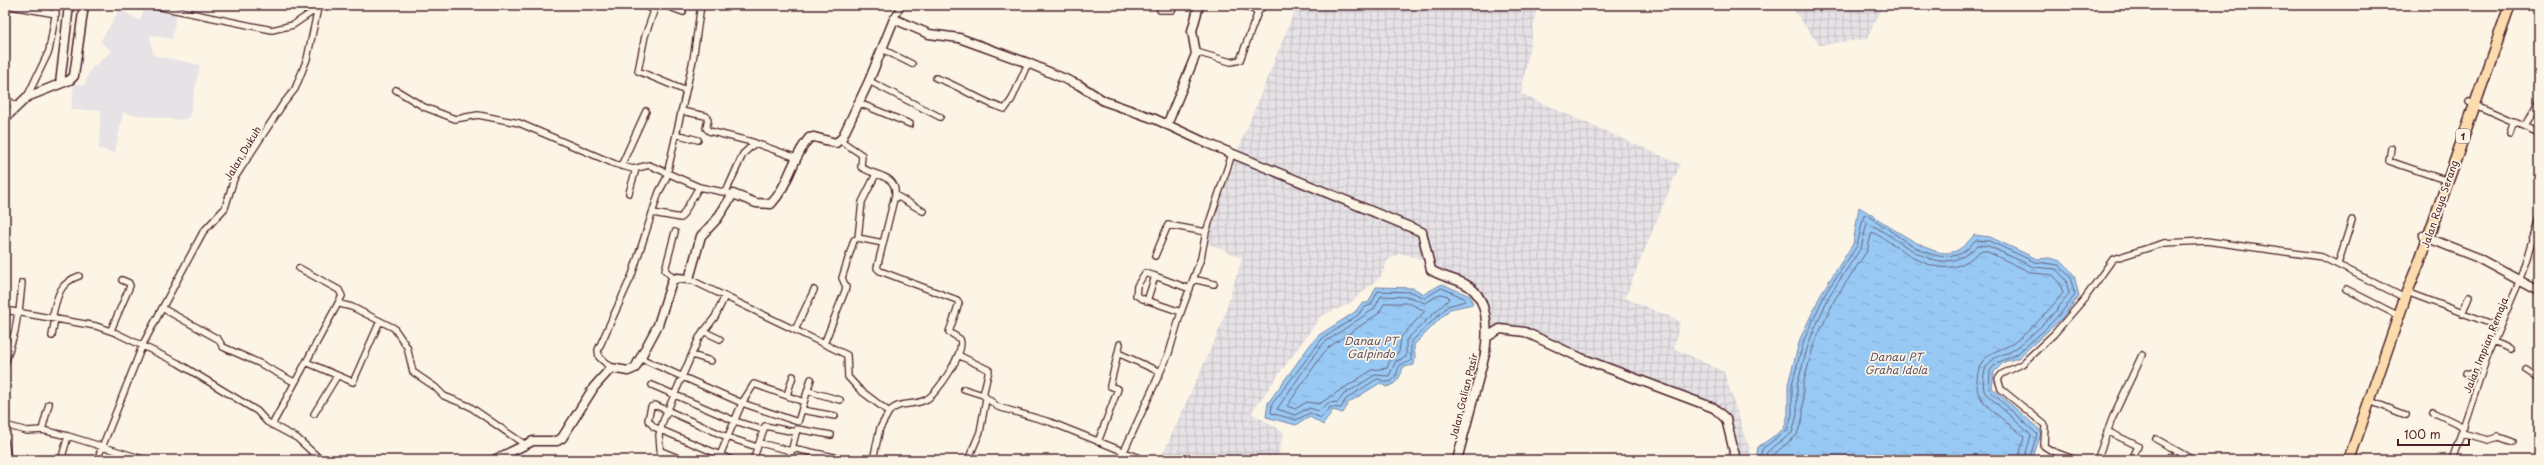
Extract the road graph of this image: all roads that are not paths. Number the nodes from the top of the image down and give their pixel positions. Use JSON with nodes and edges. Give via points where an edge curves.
{"nodes":[{"id":1,"x":5,"y":5,"type":"edge"},
{"id":2,"x":57,"y":5,"type":"edge"},
{"id":3,"x":69,"y":5,"type":"edge"},
{"id":4,"x":84,"y":5,"type":"edge"},
{"id":5,"x":151,"y":5,"type":"edge"},
{"id":6,"x":646,"y":5,"type":"edge"},
{"id":7,"x":663,"y":5,"type":"edge"},
{"id":8,"x":701,"y":5,"type":"edge"},
{"id":9,"x":901,"y":5,"type":"edge"},
{"id":10,"x":1176,"y":5,"type":"edge"},
{"id":11,"x":1199,"y":5,"type":"edge"},
{"id":12,"x":1243,"y":5,"type":"edge"},
{"id":13,"x":1264,"y":5,"type":"edge"},
{"id":14,"x":2504,"y":5,"type":"edge"},
{"id":15,"x":2510,"y":5,"type":"edge"},
{"id":16,"x":1160,"y":10,"type":"dead end"},
{"id":17,"x":654,"y":11,"type":"junction"},
{"id":18,"x":683,"y":12,"type":"dead end"},
{"id":19,"x":1258,"y":12,"type":"junction"},
{"id":20,"x":56,"y":14,"type":"junction"},
{"id":21,"x":894,"y":19,"type":"junction"},
{"id":22,"x":882,"y":49,"type":"junction"},
{"id":23,"x":1196,"y":52,"type":"junction"},
{"id":24,"x":1028,"y":63,"type":"junction"},
{"id":25,"x":912,"y":64,"type":"dead end"},
{"id":26,"x":936,"y":78,"type":"dead end"},
{"id":27,"x":869,"y":81,"type":"junction"},
{"id":28,"x":60,"y":84,"type":"junction"},
{"id":29,"x":396,"y":90,"type":"dead end"},
{"id":30,"x":686,"y":91,"type":"junction"},
{"id":31,"x":27,"y":97,"type":"junction"},
{"id":32,"x":5,"y":98,"type":"edge"},
{"id":33,"x":859,"y":103,"type":"junction"},
{"id":34,"x":2471,"y":103,"type":"junction"},
{"id":35,"x":2539,"y":103,"type":"edge"},
{"id":36,"x":17,"y":107,"type":"junction"},
{"id":37,"x":681,"y":110,"type":"junction"},
{"id":38,"x":646,"y":111,"type":"dead end"},
{"id":39,"x":940,"y":117,"type":"dead end"},
{"id":40,"x":5,"y":118,"type":"edge"},
{"id":41,"x":2514,"y":121,"type":"junction"},
{"id":42,"x":910,"y":124,"type":"dead end"},
{"id":43,"x":1167,"y":125,"type":"junction"},
{"id":44,"x":2524,"y":126,"type":"junction"},
{"id":45,"x":2510,"y":133,"type":"dead end"},
{"id":46,"x":2539,"y":133,"type":"edge"},
{"id":47,"x":676,"y":134,"type":"junction"},
{"id":48,"x":698,"y":140,"type":"dead end"},
{"id":49,"x":840,"y":140,"type":"junction"},
{"id":50,"x":754,"y":143,"type":"junction"},
{"id":51,"x":2391,"y":148,"type":"dead end"},
{"id":52,"x":1232,"y":154,"type":"junction"},
{"id":53,"x":797,"y":158,"type":"junction"},
{"id":54,"x":621,"y":166,"type":"junction"},
{"id":55,"x":636,"y":169,"type":"junction"},
{"id":56,"x":667,"y":174,"type":"junction"},
{"id":57,"x":876,"y":174,"type":"junction"},
{"id":58,"x":2442,"y":179,"type":"junction"},
{"id":59,"x":699,"y":187,"type":"junction"},
{"id":60,"x":629,"y":193,"type":"dead end"},
{"id":61,"x":730,"y":193,"type":"junction"},
{"id":62,"x":895,"y":195,"type":"junction"},
{"id":63,"x":923,"y":211,"type":"dead end"},
{"id":64,"x":653,"y":213,"type":"junction"},
{"id":65,"x":2539,"y":218,"type":"edge"},
{"id":66,"x":2352,"y":220,"type":"dead end"},
{"id":67,"x":675,"y":232,"type":"dead end"},
{"id":68,"x":1206,"y":232,"type":"junction"},
{"id":69,"x":2425,"y":236,"type":"junction"},
{"id":70,"x":858,"y":238,"type":"junction"},
{"id":71,"x":2532,"y":239,"type":"junction"},
{"id":72,"x":2539,"y":242,"type":"edge"},
{"id":73,"x":882,"y":243,"type":"junction"},
{"id":74,"x":1155,"y":256,"type":"dead end"},
{"id":75,"x":2338,"y":264,"type":"junction"},
{"id":76,"x":299,"y":268,"type":"dead end"},
{"id":77,"x":79,"y":276,"type":"dead end"},
{"id":78,"x":1155,"y":276,"type":"junction"},
{"id":79,"x":674,"y":279,"type":"junction"},
{"id":80,"x":689,"y":279,"type":"junction"},
{"id":81,"x":1193,"y":279,"type":"junction"},
{"id":82,"x":122,"y":280,"type":"dead end"},
{"id":83,"x":2519,"y":282,"type":"junction"},
{"id":84,"x":22,"y":283,"type":"dead end"},
{"id":85,"x":1214,"y":284,"type":"dead end"},
{"id":86,"x":1190,"y":289,"type":"junction"},
{"id":87,"x":2346,"y":289,"type":"dead end"},
{"id":88,"x":814,"y":290,"type":"dead end"},
{"id":89,"x":2539,"y":291,"type":"edge"},
{"id":90,"x":2406,"y":295,"type":"junction"},
{"id":91,"x":725,"y":296,"type":"junction"},
{"id":92,"x":2469,"y":296,"type":"dead end"},
{"id":93,"x":1147,"y":301,"type":"junction"},
{"id":94,"x":340,"y":304,"type":"junction"},
{"id":95,"x":162,"y":308,"type":"junction"},
{"id":96,"x":5,"y":310,"type":"edge"},
{"id":97,"x":19,"y":312,"type":"junction"},
{"id":98,"x":1181,"y":312,"type":"junction"},
{"id":99,"x":2462,"y":314,"type":"junction"},
{"id":100,"x":2399,"y":316,"type":"junction"},
{"id":101,"x":54,"y":318,"type":"junction"},
{"id":102,"x":380,"y":321,"type":"junction"},
{"id":103,"x":2500,"y":327,"type":"junction"},
{"id":104,"x":111,"y":330,"type":"junction"},
{"id":105,"x":795,"y":330,"type":"junction"},
{"id":106,"x":703,"y":331,"type":"junction"},
{"id":107,"x":52,"y":336,"type":"dead end"},
{"id":108,"x":1487,"y":337,"type":"junction"},
{"id":109,"x":720,"y":339,"type":"dead end"},
{"id":110,"x":2494,"y":342,"type":"junction"},
{"id":111,"x":144,"y":344,"type":"junction"},
{"id":112,"x":824,"y":344,"type":"junction"},
{"id":113,"x":1120,"y":344,"type":"dead end"},
{"id":114,"x":2510,"y":349,"type":"dead end"},
{"id":115,"x":1118,"y":353,"type":"junction"},
{"id":116,"x":692,"y":354,"type":"junction"},
{"id":117,"x":958,"y":355,"type":"junction"},
{"id":118,"x":2142,"y":355,"type":"dead end"},
{"id":119,"x":640,"y":358,"type":"junction"},
{"id":120,"x":712,"y":361,"type":"dead end"},
{"id":121,"x":306,"y":362,"type":"junction"},
{"id":122,"x":5,"y":364,"type":"edge"},
{"id":123,"x":610,"y":368,"type":"junction"},
{"id":124,"x":2526,"y":370,"type":"dead end"},
{"id":125,"x":1160,"y":372,"type":"junction"},
{"id":126,"x":2466,"y":373,"type":"dead end"},
{"id":127,"x":337,"y":376,"type":"junction"},
{"id":128,"x":793,"y":376,"type":"dead end"},
{"id":129,"x":682,"y":377,"type":"junction"},
{"id":130,"x":2480,"y":378,"type":"junction"},
{"id":131,"x":811,"y":379,"type":"dead end"},
{"id":132,"x":2539,"y":379,"type":"edge"},
{"id":133,"x":294,"y":382,"type":"junction"},
{"id":134,"x":652,"y":385,"type":"dead end"},
{"id":135,"x":964,"y":389,"type":"dead end"},
{"id":136,"x":808,"y":391,"type":"junction"},
{"id":137,"x":674,"y":395,"type":"junction"},
{"id":138,"x":787,"y":395,"type":"junction"},
{"id":139,"x":985,"y":397,"type":"junction"},
{"id":140,"x":840,"y":400,"type":"dead end"},
{"id":141,"x":2370,"y":401,"type":"junction"},
{"id":142,"x":742,"y":402,"type":"junction"},
{"id":143,"x":804,"y":402,"type":"junction"},
{"id":144,"x":49,"y":404,"type":"dead end"},
{"id":145,"x":802,"y":410,"type":"junction"},
{"id":146,"x":668,"y":411,"type":"junction"},
{"id":147,"x":889,"y":412,"type":"junction"},
{"id":148,"x":2433,"y":412,"type":"dead end"},
{"id":149,"x":314,"y":414,"type":"dead end"},
{"id":150,"x":2406,"y":415,"type":"dead end"},
{"id":151,"x":835,"y":416,"type":"dead end"},
{"id":152,"x":735,"y":421,"type":"junction"},
{"id":153,"x":5,"y":425,"type":"edge"},
{"id":154,"x":272,"y":425,"type":"junction"},
{"id":155,"x":760,"y":429,"type":"dead end"},
{"id":156,"x":42,"y":430,"type":"junction"},
{"id":157,"x":660,"y":430,"type":"junction"},
{"id":158,"x":2463,"y":430,"type":"junction"},
{"id":159,"x":2107,"y":431,"type":"junction"},
{"id":160,"x":796,"y":432,"type":"junction"},
{"id":161,"x":831,"y":435,"type":"dead end"},
{"id":162,"x":68,"y":436,"type":"junction"},
{"id":163,"x":728,"y":437,"type":"junction"},
{"id":164,"x":2156,"y":439,"type":"dead end"},
{"id":165,"x":5,"y":442,"type":"edge"},
{"id":166,"x":1098,"y":442,"type":"junction"},
{"id":167,"x":2513,"y":442,"type":"dead end"},
{"id":168,"x":524,"y":444,"type":"junction"},
{"id":169,"x":757,"y":444,"type":"junction"},
{"id":170,"x":103,"y":445,"type":"junction"},
{"id":171,"x":792,"y":449,"type":"junction"},
{"id":172,"x":1124,"y":450,"type":"junction"},
{"id":173,"x":661,"y":451,"type":"junction"},
{"id":174,"x":2178,"y":452,"type":"junction"},
{"id":175,"x":62,"y":458,"type":"edge"},
{"id":176,"x":719,"y":458,"type":"edge"},
{"id":177,"x":10,"y":460,"type":"edge"},
{"id":178,"x":73,"y":460,"type":"edge"},
{"id":179,"x":98,"y":460,"type":"edge"},
{"id":180,"x":146,"y":460,"type":"edge"},
{"id":181,"x":321,"y":460,"type":"edge"},
{"id":182,"x":494,"y":460,"type":"edge"},
{"id":183,"x":661,"y":460,"type":"edge"},
{"id":184,"x":682,"y":460,"type":"edge"},
{"id":185,"x":732,"y":460,"type":"edge"},
{"id":186,"x":753,"y":460,"type":"edge"},
{"id":187,"x":789,"y":460,"type":"edge"},
{"id":188,"x":848,"y":460,"type":"edge"},
{"id":189,"x":873,"y":460,"type":"edge"},
{"id":190,"x":968,"y":460,"type":"edge"},
{"id":191,"x":1120,"y":460,"type":"edge"},
{"id":192,"x":1145,"y":460,"type":"edge"},
{"id":193,"x":1456,"y":460,"type":"edge"},
{"id":194,"x":1736,"y":460,"type":"edge"},
{"id":195,"x":2076,"y":460,"type":"edge"},
{"id":196,"x":2098,"y":460,"type":"edge"},
{"id":197,"x":2132,"y":460,"type":"edge"},
{"id":198,"x":2166,"y":460,"type":"edge"},
{"id":199,"x":2193,"y":460,"type":"edge"},
{"id":200,"x":2349,"y":460,"type":"edge"},
{"id":201,"x":2452,"y":460,"type":"edge"}],
"edges":[{"from":1,"to":20,"type":"street"},
{"from":2,"to":20,"type":"street"},
{"from":3,"to":28,"type":"street"},
{"from":4,"to":28,"type":"street","via":[[74,76]]},
{"from":5,"to":95,"type":"street","name":"Jalan Dukuh","via":[[272,30],[293,25],[318,8],[307,59],[295,89],[234,180],[225,208],[203,232]]},
{"from":6,"to":17,"type":"street"},
{"from":7,"to":17,"type":"street"},
{"from":7,"to":18,"type":"street"},
{"from":8,"to":30,"type":"street"},
{"from":9,"to":21,"type":"street"},
{"from":10,"to":16,"type":"street","via":[[1168,11]]},
{"from":11,"to":23,"type":"street","via":[[1192,31]]},
{"from":12,"to":19,"type":"street"},
{"from":13,"to":19,"type":"street"},
{"from":14,"to":34,"type":"highway","name":"Jalan Raya Serang","number":"1"},
{"from":15,"to":34,"type":"highway","name":"Jalan Raya Serang","number":"1"},
{"from":17,"to":30,"type":"street","via":[[645,36],[638,71]]},
{"from":19,"to":23,"type":"street","via":[[1240,60],[1231,62]]},
{"from":20,"to":31,"type":"street","via":[[46,58]]},
{"from":21,"to":22,"type":"street"},
{"from":21,"to":24,"type":"street","via":[[929,34],[959,38]]},
{"from":22,"to":25,"type":"street"},
{"from":22,"to":27,"type":"street"},
{"from":23,"to":43,"type":"street"},
{"from":24,"to":26,"type":"street","via":[[1012,100],[1005,109],[977,99],[955,84]]},
{"from":24,"to":43,"type":"street","via":[[1079,86],[1104,101]]},
{"from":27,"to":33,"type":"street"},
{"from":27,"to":39,"type":"street"},
{"from":28,"to":31,"type":"street"},
{"from":29,"to":54,"type":"street","via":[[424,107],[450,118],[490,116],[525,125]]},
{"from":30,"to":37,"type":"street"},
{"from":31,"to":36,"type":"street"},
{"from":32,"to":36,"type":"street"},
{"from":33,"to":42,"type":"street"},
{"from":33,"to":49,"type":"street"},
{"from":34,"to":41,"type":"street"},
{"from":34,"to":58,"type":"highway","name":"Jalan Raya Serang","number":"1"},
{"from":34,"to":69,"type":"highway","name":"Jalan Raya Serang","number":"1"},
{"from":35,"to":44,"type":"street"},
{"from":36,"to":40,"type":"street"},
{"from":37,"to":47,"type":"street"},
{"from":37,"to":50,"type":"street","via":[[706,116],[707,130]]},
{"from":38,"to":54,"type":"street"},
{"from":41,"to":44,"type":"street"},
{"from":41,"to":45,"type":"street"},
{"from":43,"to":52,"type":"street"},
{"from":44,"to":46,"type":"street"},
{"from":47,"to":48,"type":"street"},
{"from":47,"to":56,"type":"street"},
{"from":49,"to":53,"type":"street","via":[[831,142],[809,138]]},
{"from":49,"to":57,"type":"street","via":[[862,155],[861,167]]},
{"from":50,"to":53,"type":"street"},
{"from":50,"to":61,"type":"street","via":[[743,154]]},
{"from":51,"to":58,"type":"street","via":[[2388,161]]},
{"from":52,"to":68,"type":"street"},
{"from":52,"to":108,"type":"street","name":"Jalan Galian Pasir","via":[[1422,232],[1431,270],[1467,284],[1480,300],[1485,314]]},
{"from":53,"to":61,"type":"street","via":[[789,178],[771,204],[756,203]]},
{"from":54,"to":55,"type":"street"},
{"from":55,"to":56,"type":"street","via":[[649,165]]},
{"from":55,"to":60,"type":"street"},
{"from":56,"to":59,"type":"street"},
{"from":56,"to":64,"type":"street"},
{"from":57,"to":62,"type":"street","via":[[893,181],[896,187]]},
{"from":57,"to":70,"type":"street","via":[[862,202]]},
{"from":58,"to":69,"type":"highway","name":"Jalan Raya Serang","number":"1"},
{"from":59,"to":61,"type":"street"},
{"from":59,"to":64,"type":"street","via":[[681,218]]},
{"from":61,"to":80,"type":"street","via":[[717,219],[701,236]]},
{"from":62,"to":63,"type":"street"},
{"from":62,"to":73,"type":"street"},
{"from":64,"to":123,"type":"street","via":[[632,275],[598,350],[599,357]]},
{"from":65,"to":71,"type":"street","name":"Jalan Impian Remaja"},
{"from":66,"to":75,"type":"street"},
{"from":67,"to":79,"type":"street","via":[[665,270]]},
{"from":68,"to":74,"type":"street","via":[[1168,225]]},
{"from":68,"to":81,"type":"street","via":[[1201,258]]},
{"from":69,"to":83,"type":"street","via":[[2488,263]]},
{"from":69,"to":90,"type":"highway","name":"Jalan Raya Serang","number":"1","via":[[2414,262],[2415,267]]},
{"from":70,"to":73,"type":"street"},
{"from":70,"to":112,"type":"street","via":[[854,240],[842,278],[846,288],[840,307]]},
{"from":71,"to":72,"type":"street"},
{"from":71,"to":83,"type":"street","name":"Jalan Impian Remaja"},
{"from":73,"to":117,"type":"street","via":[[877,263],[880,272],[958,301],[950,332],[961,340]]},
{"from":75,"to":90,"type":"street"},
{"from":75,"to":195,"type":"street","via":[[2322,257],[2302,253],[2192,241],[2164,243],[2113,259],[2085,298],[2054,334],[2022,364],[2002,374],[1998,379],[2001,389],[2045,426],[2043,445]]},
{"from":76,"to":94,"type":"street","via":[[339,290],[342,296]]},
{"from":77,"to":101,"type":"street","via":[[68,280],[62,287]]},
{"from":78,"to":86,"type":"street"},
{"from":78,"to":93,"type":"street"},
{"from":78,"to":93,"type":"street","via":[[1145,273],[1135,291],[1139,297]]},
{"from":79,"to":80,"type":"street"},
{"from":79,"to":119,"type":"street","via":[[658,325]]},
{"from":80,"to":91,"type":"street"},
{"from":81,"to":85,"type":"street"},
{"from":81,"to":86,"type":"street"},
{"from":82,"to":104,"type":"street","via":[[130,286]]},
{"from":83,"to":89,"type":"street"},
{"from":83,"to":103,"type":"street","name":"Jalan Impian Remaja"},
{"from":84,"to":97,"type":"street"},
{"from":86,"to":98,"type":"street"},
{"from":87,"to":100,"type":"street"},
{"from":88,"to":105,"type":"street"},
{"from":90,"to":99,"type":"street"},
{"from":90,"to":100,"type":"highway","name":"Jalan Raya Serang","number":"1"},
{"from":91,"to":105,"type":"street"},
{"from":91,"to":106,"type":"street","via":[[715,317]]},
{"from":92,"to":99,"type":"street"},
{"from":93,"to":98,"type":"street"},
{"from":94,"to":102,"type":"street"},
{"from":94,"to":121,"type":"street"},
{"from":95,"to":111,"type":"street","name":"Jalan Dukuh"},
{"from":95,"to":133,"type":"street","via":[[218,339],[223,347],[259,362]]},
{"from":96,"to":97,"type":"street"},
{"from":97,"to":101,"type":"street"},
{"from":97,"to":122,"type":"street","via":[[16,332]]},
{"from":98,"to":125,"type":"street","via":[[1170,353]]},
{"from":99,"to":103,"type":"street"},
{"from":100,"to":141,"type":"highway","name":"Jalan Raya Serang","number":"1"},
{"from":101,"to":104,"type":"street"},
{"from":101,"to":107,"type":"street"},
{"from":102,"to":127,"type":"street","via":[[354,382]]},
{"from":102,"to":168,"type":"street","via":[[394,328],[402,338],[411,369],[417,376],[448,398],[469,406]]},
{"from":103,"to":110,"type":"street","name":"Jalan Impian Remaja"},
{"from":104,"to":111,"type":"street"},
{"from":105,"to":112,"type":"street"},
{"from":106,"to":109,"type":"street"},
{"from":106,"to":116,"type":"street"},
{"from":108,"to":193,"type":"street","name":"Jalan Galian Pasir"},
{"from":108,"to":194,"type":"street","via":[[1500,329],[1525,332],[1581,358],[1714,408],[1726,419]]},
{"from":110,"to":114,"type":"street"},
{"from":110,"to":130,"type":"street","name":"Jalan Impian Remaja"},
{"from":111,"to":154,"type":"street","via":[[257,411]]},
{"from":111,"to":170,"type":"street","name":"Jalan Dukuh"},
{"from":112,"to":147,"type":"street","via":[[847,355],[848,377],[860,390]]},
{"from":113,"to":115,"type":"street"},
{"from":115,"to":125,"type":"street"},
{"from":115,"to":166,"type":"street","via":[[1110,386],[1118,389]]},
{"from":116,"to":120,"type":"street"},
{"from":116,"to":129,"type":"street"},
{"from":117,"to":139,"type":"street","via":[[989,370]]},
{"from":117,"to":147,"type":"street","via":[[947,375],[928,399],[900,404]]},
{"from":118,"to":159,"type":"street"},
{"from":119,"to":123,"type":"street","via":[[632,370]]},
{"from":119,"to":129,"type":"street"},
{"from":121,"to":127,"type":"street"},
{"from":121,"to":133,"type":"street"},
{"from":123,"to":168,"type":"street","via":[[594,387],[562,438],[557,441],[538,440]]},
{"from":124,"to":132,"type":"street"},
{"from":125,"to":172,"type":"street"},
{"from":126,"to":130,"type":"street"},
{"from":127,"to":149,"type":"street"},
{"from":128,"to":138,"type":"street"},
{"from":129,"to":137,"type":"street"},
{"from":129,"to":142,"type":"street"},
{"from":130,"to":158,"type":"street","name":"Jalan Impian Remaja"},
{"from":131,"to":136,"type":"street"},
{"from":133,"to":154,"type":"street"},
{"from":134,"to":137,"type":"street"},
{"from":135,"to":139,"type":"street"},
{"from":136,"to":140,"type":"street"},
{"from":136,"to":143,"type":"street"},
{"from":137,"to":146,"type":"street"},
{"from":137,"to":152,"type":"street"},
{"from":138,"to":142,"type":"street","via":[[754,384]]},
{"from":138,"to":143,"type":"street"},
{"from":139,"to":166,"type":"street","via":[[998,407],[1050,422]]},
{"from":139,"to":190,"type":"street","via":[[980,432]]},
{"from":141,"to":150,"type":"street"},
{"from":141,"to":200,"type":"highway","name":"Jalan Raya Serang","number":"1"},
{"from":142,"to":145,"type":"street","via":[[798,422]]},
{"from":142,"to":152,"type":"street"},
{"from":143,"to":145,"type":"street"},
{"from":144,"to":156,"type":"street"},
{"from":145,"to":151,"type":"street"},
{"from":146,"to":157,"type":"street"},
{"from":146,"to":157,"type":"street","via":[[655,405],[651,407],[648,420]]},
{"from":146,"to":163,"type":"street"},
{"from":147,"to":189,"type":"street","via":[[880,428]]},
{"from":148,"to":158,"type":"street"},
{"from":152,"to":155,"type":"street"},
{"from":152,"to":163,"type":"street"},
{"from":153,"to":156,"type":"street","via":[[27,431]]},
{"from":154,"to":181,"type":"street","via":[[297,438]]},
{"from":156,"to":162,"type":"street"},
{"from":157,"to":173,"type":"street"},
{"from":157,"to":176,"type":"street"},
{"from":158,"to":167,"type":"street","via":[[2488,440],[2498,436]]},
{"from":158,"to":201,"type":"street","name":"Jalan Impian Remaja"},
{"from":159,"to":196,"type":"street"},
{"from":159,"to":197,"type":"street","via":[[2138,446]]},
{"from":160,"to":161,"type":"street","via":[[797,429]]},
{"from":160,"to":169,"type":"street","via":[[765,426]]},
{"from":160,"to":171,"type":"street"},
{"from":162,"to":170,"type":"street"},
{"from":162,"to":175,"type":"street"},
{"from":163,"to":169,"type":"street"},
{"from":163,"to":176,"type":"street"},
{"from":164,"to":174,"type":"street"},
{"from":165,"to":177,"type":"street"},
{"from":166,"to":172,"type":"street"},
{"from":168,"to":182,"type":"street"},
{"from":169,"to":171,"type":"street"},
{"from":169,"to":186,"type":"street"},
{"from":170,"to":179,"type":"street","name":"Jalan Dukuh"},
{"from":170,"to":180,"type":"street"},
{"from":171,"to":187,"type":"street"},
{"from":171,"to":188,"type":"street"},
{"from":172,"to":191,"type":"street"},
{"from":172,"to":192,"type":"street"},
{"from":173,"to":183,"type":"street"},
{"from":173,"to":184,"type":"street"},
{"from":174,"to":198,"type":"street","via":[[2175,458],[2169,457]]},
{"from":174,"to":199,"type":"street"},
{"from":175,"to":178,"type":"street"},
{"from":176,"to":185,"type":"street"}]}
